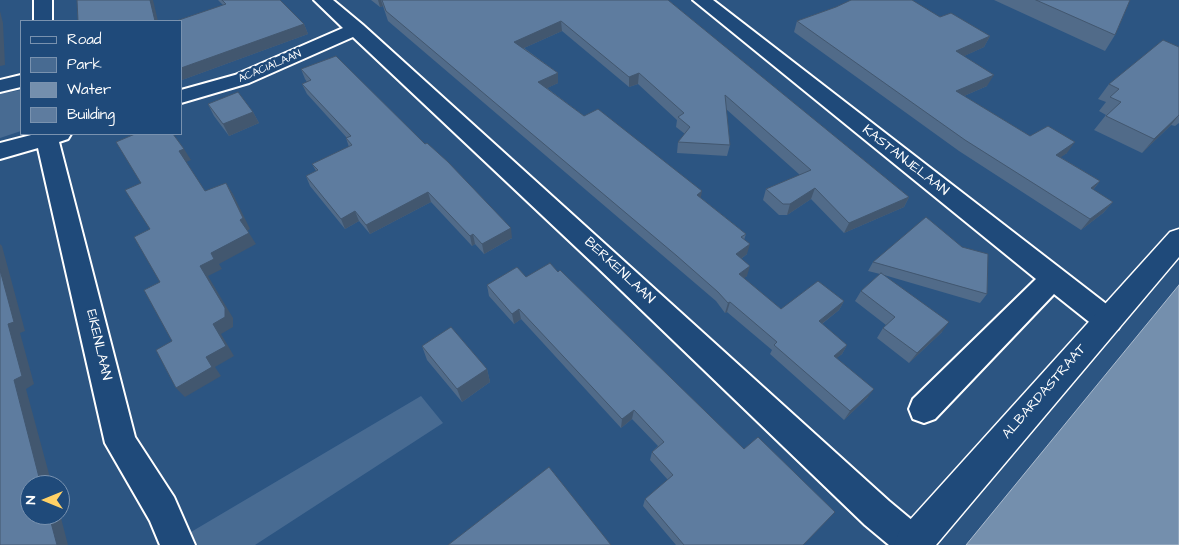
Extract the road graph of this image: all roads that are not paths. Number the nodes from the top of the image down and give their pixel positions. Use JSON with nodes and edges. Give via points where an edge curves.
{"nodes":[{"id":1,"x":43,"y":0,"type":"edge"},
{"id":2,"x":324,"y":0,"type":"edge"},
{"id":3,"x":702,"y":0,"type":"edge"},
{"id":4,"x":42,"y":20,"type":"edge"},
{"id":5,"x":356,"y":29,"type":"junction"},
{"id":6,"x":20,"y":81,"type":"edge"},
{"id":7,"x":0,"y":86,"type":"edge"},
{"id":8,"x":182,"y":97,"type":"edge"},
{"id":9,"x":50,"y":135,"type":"edge"},
{"id":10,"x":0,"y":151,"type":"edge"},
{"id":11,"x":1179,"y":239,"type":"edge"},
{"id":12,"x":1053,"y":278,"type":"junction"},
{"id":13,"x":1108,"y":321,"type":"junction"},
{"id":14,"x":924,"y":409,"type":"dead end"},
{"id":15,"x":912,"y":544,"type":"edge"},
{"id":16,"x":178,"y":545,"type":"edge"}],
"edges":[{"from":1,"to":4,"type":"street"},
{"from":2,"to":5,"type":"street","name":"BERKENLAAN"},
{"from":3,"to":12,"type":"street","name":"KASTANJELAAN"},
{"from":5,"to":8,"type":"street","name":"ACACIALAAN","via":[[242,79]]},
{"from":5,"to":15,"type":"street","name":"BERKENLAAN"},
{"from":6,"to":7,"type":"street"},
{"from":9,"to":10,"type":"street"},
{"from":9,"to":16,"type":"street","name":"EIKENLAAN","via":[[121,443],[162,509]]},
{"from":11,"to":13,"type":"street","name":"ALBARDASTRAAT"},
{"from":12,"to":13,"type":"street","name":"KASTANJELAAN"},
{"from":12,"to":14,"type":"street"},
{"from":13,"to":15,"type":"street","name":"ALBARDASTRAAT"}]}
